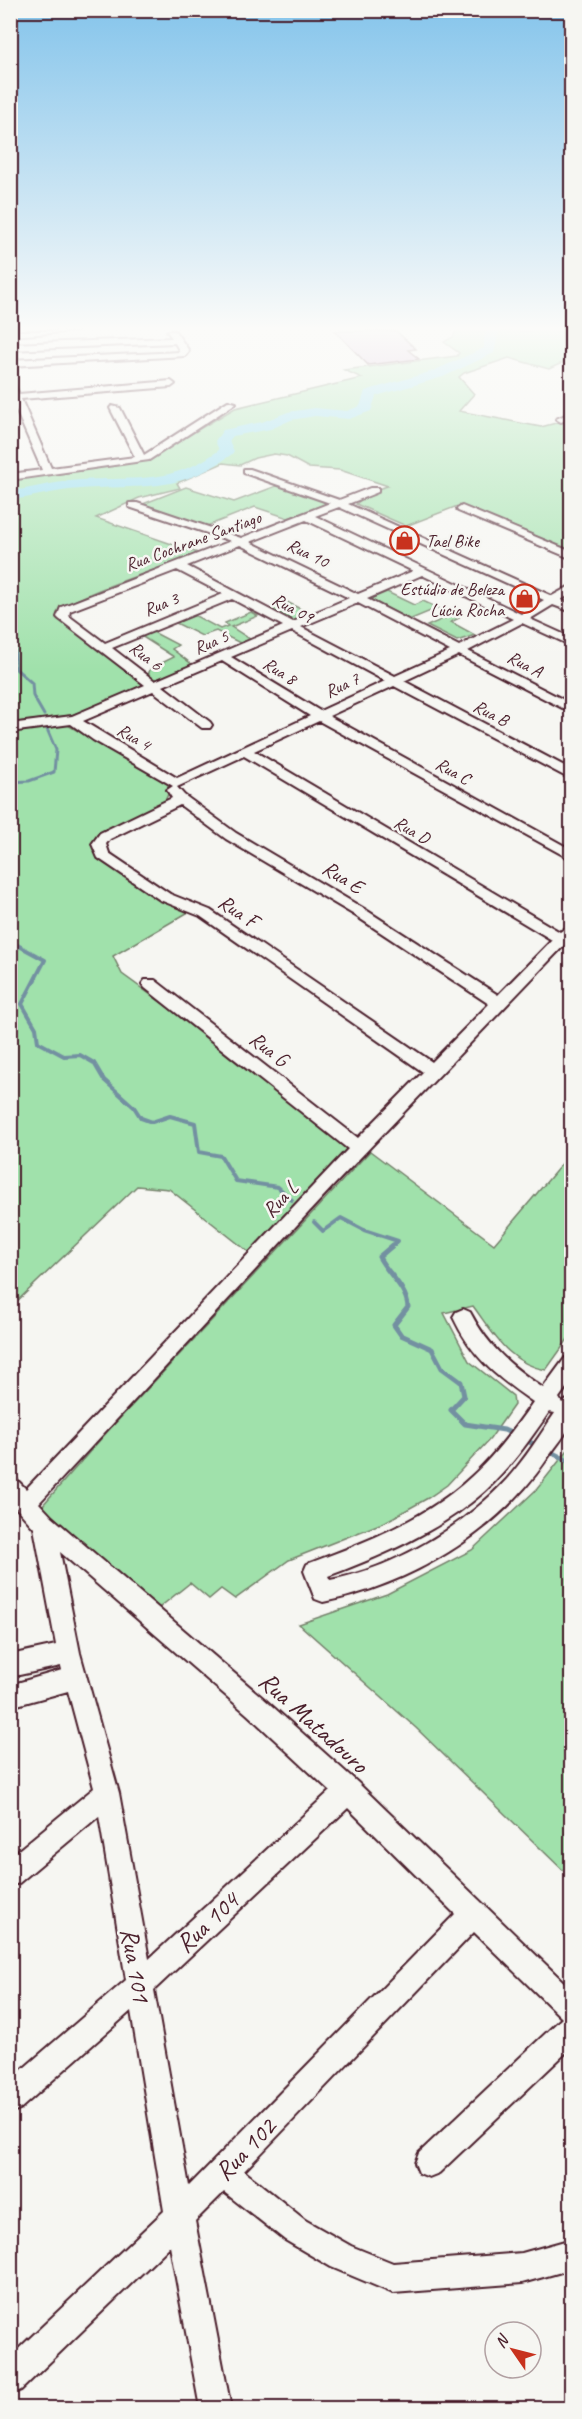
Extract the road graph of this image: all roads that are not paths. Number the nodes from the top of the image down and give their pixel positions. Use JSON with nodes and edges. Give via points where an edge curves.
{"nodes":[{"id":1,"x":36,"y":444,"type":"edge"},
{"id":2,"x":133,"y":444,"type":"edge"},
{"id":3,"x":168,"y":444,"type":"edge"},
{"id":4,"x":141,"y":459,"type":"junction"},
{"id":5,"x":47,"y":471,"type":"junction"},
{"id":6,"x":247,"y":471,"type":"dead end"},
{"id":7,"x":10,"y":477,"type":"edge"},
{"id":8,"x":374,"y":490,"type":"dead end"},
{"id":9,"x":340,"y":503,"type":"junction"},
{"id":10,"x":133,"y":506,"type":"dead end"},
{"id":11,"x":462,"y":509,"type":"dead end"},
{"id":12,"x":306,"y":516,"type":"junction"},
{"id":13,"x":240,"y":541,"type":"junction"},
{"id":14,"x":572,"y":556,"type":"edge"},
{"id":15,"x":177,"y":565,"type":"junction"},
{"id":16,"x":420,"y":572,"type":"junction"},
{"id":17,"x":572,"y":588,"type":"edge"},
{"id":18,"x":231,"y":595,"type":"junction"},
{"id":19,"x":360,"y":599,"type":"junction"},
{"id":20,"x":554,"y":601,"type":"junction"},
{"id":21,"x":572,"y":609,"type":"edge"},
{"id":22,"x":63,"y":617,"type":"joint"},
{"id":23,"x":522,"y":619,"type":"junction"},
{"id":24,"x":292,"y":628,"type":"junction"},
{"id":25,"x":572,"y":643,"type":"edge"},
{"id":26,"x":105,"y":647,"type":"junction"},
{"id":27,"x":461,"y":650,"type":"junction"},
{"id":28,"x":223,"y":657,"type":"junction"},
{"id":29,"x":393,"y":682,"type":"junction"},
{"id":30,"x":154,"y":686,"type":"junction"},
{"id":31,"x":572,"y":709,"type":"edge"},
{"id":32,"x":319,"y":716,"type":"junction"},
{"id":33,"x":74,"y":720,"type":"junction"},
{"id":34,"x":206,"y":725,"type":"dead end"},
{"id":35,"x":10,"y":728,"type":"edge"},
{"id":36,"x":244,"y":751,"type":"junction"},
{"id":37,"x":572,"y":776,"type":"edge"},
{"id":38,"x":176,"y":783,"type":"junction"},
{"id":39,"x":181,"y":799,"type":"junction"},
{"id":40,"x":572,"y":856,"type":"edge"},
{"id":41,"x":566,"y":934,"type":"edge"},
{"id":42,"x":150,"y":984,"type":"dead end"},
{"id":43,"x":499,"y":1003,"type":"junction"},
{"id":44,"x":433,"y":1071,"type":"junction"},
{"id":45,"x":360,"y":1149,"type":"junction"},
{"id":46,"x":463,"y":1317,"type":"dead end"},
{"id":47,"x":572,"y":1364,"type":"edge"},
{"id":48,"x":545,"y":1400,"type":"junction"},
{"id":49,"x":569,"y":1412,"type":"edge"},
{"id":50,"x":10,"y":1486,"type":"edge"},
{"id":51,"x":25,"y":1504,"type":"junction"},
{"id":52,"x":44,"y":1524,"type":"junction"},
{"id":53,"x":69,"y":1653,"type":"junction"},
{"id":54,"x":10,"y":1666,"type":"edge"},
{"id":55,"x":75,"y":1678,"type":"junction"},
{"id":56,"x":10,"y":1696,"type":"edge"},
{"id":57,"x":348,"y":1791,"type":"junction"},
{"id":58,"x":107,"y":1793,"type":"junction"},
{"id":59,"x":10,"y":1874,"type":"edge"},
{"id":60,"x":474,"y":1913,"type":"junction"},
{"id":61,"x":140,"y":1985,"type":"junction"},
{"id":62,"x":572,"y":2009,"type":"edge"},
{"id":63,"x":572,"y":2028,"type":"edge"},
{"id":64,"x":10,"y":2099,"type":"edge"},
{"id":65,"x":429,"y":2163,"type":"dead end"},
{"id":66,"x":222,"y":2172,"type":"junction"},
{"id":67,"x":180,"y":2216,"type":"junction"},
{"id":68,"x":572,"y":2254,"type":"edge"},
{"id":69,"x":10,"y":2379,"type":"edge"},
{"id":70,"x":215,"y":2409,"type":"edge"}],
"edges":[{"from":1,"to":5,"type":"street"},
{"from":2,"to":4,"type":"street"},
{"from":3,"to":4,"type":"street"},
{"from":4,"to":5,"type":"street"},
{"from":5,"to":7,"type":"street"},
{"from":6,"to":9,"type":"street"},
{"from":8,"to":9,"type":"street","name":"Rua Cochrane Santiago"},
{"from":9,"to":12,"type":"street","name":"Rua Cochrane Santiago"},
{"from":9,"to":20,"type":"street"},
{"from":10,"to":13,"type":"street","name":"Rua 10"},
{"from":11,"to":14,"type":"street"},
{"from":12,"to":13,"type":"street","name":"Rua Cochrane Santiago"},
{"from":12,"to":16,"type":"street"},
{"from":13,"to":15,"type":"street","name":"Rua Cochrane Santiago"},
{"from":13,"to":19,"type":"street","name":"Rua 10"},
{"from":15,"to":18,"type":"street","name":"Rua 09"},
{"from":15,"to":22,"type":"street","name":"Rua Cochrane Santiago","via":[[74,604],[65,609]]},
{"from":16,"to":19,"type":"street","name":"Rua 5"},
{"from":16,"to":23,"type":"street"},
{"from":17,"to":20,"type":"street","name":"Rua 7"},
{"from":18,"to":24,"type":"street","name":"Rua 09"},
{"from":18,"to":26,"type":"street","name":"Rua 3"},
{"from":19,"to":24,"type":"street","name":"Rua 5"},
{"from":19,"to":27,"type":"street","name":"Rua 10"},
{"from":20,"to":21,"type":"street"},
{"from":20,"to":23,"type":"street","name":"Rua 7"},
{"from":22,"to":26,"type":"street","name":"Rua 6"},
{"from":23,"to":25,"type":"street"},
{"from":23,"to":27,"type":"street","name":"Rua 7"},
{"from":24,"to":28,"type":"street","name":"Rua 5"},
{"from":24,"to":29,"type":"street","name":"Rua 09"},
{"from":26,"to":30,"type":"street","name":"Rua 6"},
{"from":27,"to":29,"type":"street","name":"Rua 7"},
{"from":27,"to":31,"type":"street","name":"Rua A"},
{"from":28,"to":30,"type":"street","name":"Rua 5"},
{"from":28,"to":32,"type":"street","name":"Rua 8"},
{"from":29,"to":32,"type":"street","name":"Rua 7"},
{"from":29,"to":37,"type":"street","name":"Rua B"},
{"from":30,"to":33,"type":"street","name":"Rua 5"},
{"from":30,"to":34,"type":"street","name":"Rua 6"},
{"from":32,"to":36,"type":"street","name":"Rua 7"},
{"from":32,"to":40,"type":"street","name":"Rua C"},
{"from":33,"to":35,"type":"street","name":"Rua 5"},
{"from":33,"to":38,"type":"street","name":"Rua 4"},
{"from":36,"to":38,"type":"street","name":"Rua 7"},
{"from":36,"to":41,"type":"street","name":"Rua D"},
{"from":38,"to":39,"type":"street","via":[[174,792]]},
{"from":39,"to":43,"type":"street","name":"Rua E","via":[[231,836],[312,882]]},
{"from":39,"to":44,"type":"street","name":"Rua F","via":[[105,836],[99,844],[103,855],[165,897],[205,913]]},
{"from":41,"to":43,"type":"street","name":"Rua L"},
{"from":42,"to":45,"type":"street","name":"Rua G"},
{"from":43,"to":44,"type":"street","name":"Rua L"},
{"from":44,"to":45,"type":"street","name":"Rua L"},
{"from":45,"to":51,"type":"street","name":"Rua L"},
{"from":46,"to":48,"type":"street","via":[[471,1337],[486,1357]]},
{"from":47,"to":48,"type":"street"},
{"from":48,"to":49,"type":"street"},
{"from":48,"to":49,"type":"street","via":[[498,1464],[461,1499],[427,1523],[382,1546],[315,1571],[323,1592],[365,1582],[441,1543],[513,1486]]},
{"from":50,"to":51,"type":"street","name":"Rua Matadouro"},
{"from":51,"to":52,"type":"street","name":"Rua Matadouro"},
{"from":52,"to":53,"type":"street","name":"Rua 101"},
{"from":52,"to":57,"type":"street","name":"Rua Matadouro"},
{"from":53,"to":54,"type":"street"},
{"from":53,"to":55,"type":"street","name":"Rua 101"},
{"from":55,"to":56,"type":"street"},
{"from":55,"to":58,"type":"street","name":"Rua 101"},
{"from":57,"to":60,"type":"street","name":"Rua Matadouro"},
{"from":57,"to":61,"type":"street","name":"Rua 104"},
{"from":58,"to":59,"type":"street"},
{"from":58,"to":61,"type":"street","name":"Rua 101"},
{"from":60,"to":62,"type":"street","name":"Rua Matadouro"},
{"from":60,"to":66,"type":"street","name":"Rua 102"},
{"from":61,"to":64,"type":"street","name":"Rua 104"},
{"from":61,"to":67,"type":"street","name":"Rua 101"},
{"from":63,"to":65,"type":"street"},
{"from":66,"to":67,"type":"street","name":"Rua 102"},
{"from":66,"to":68,"type":"street","via":[[295,2230],[341,2257],[393,2278],[522,2268]]},
{"from":67,"to":69,"type":"street","name":"Rua 102"},
{"from":67,"to":70,"type":"street","name":"Rua 101"}]}
